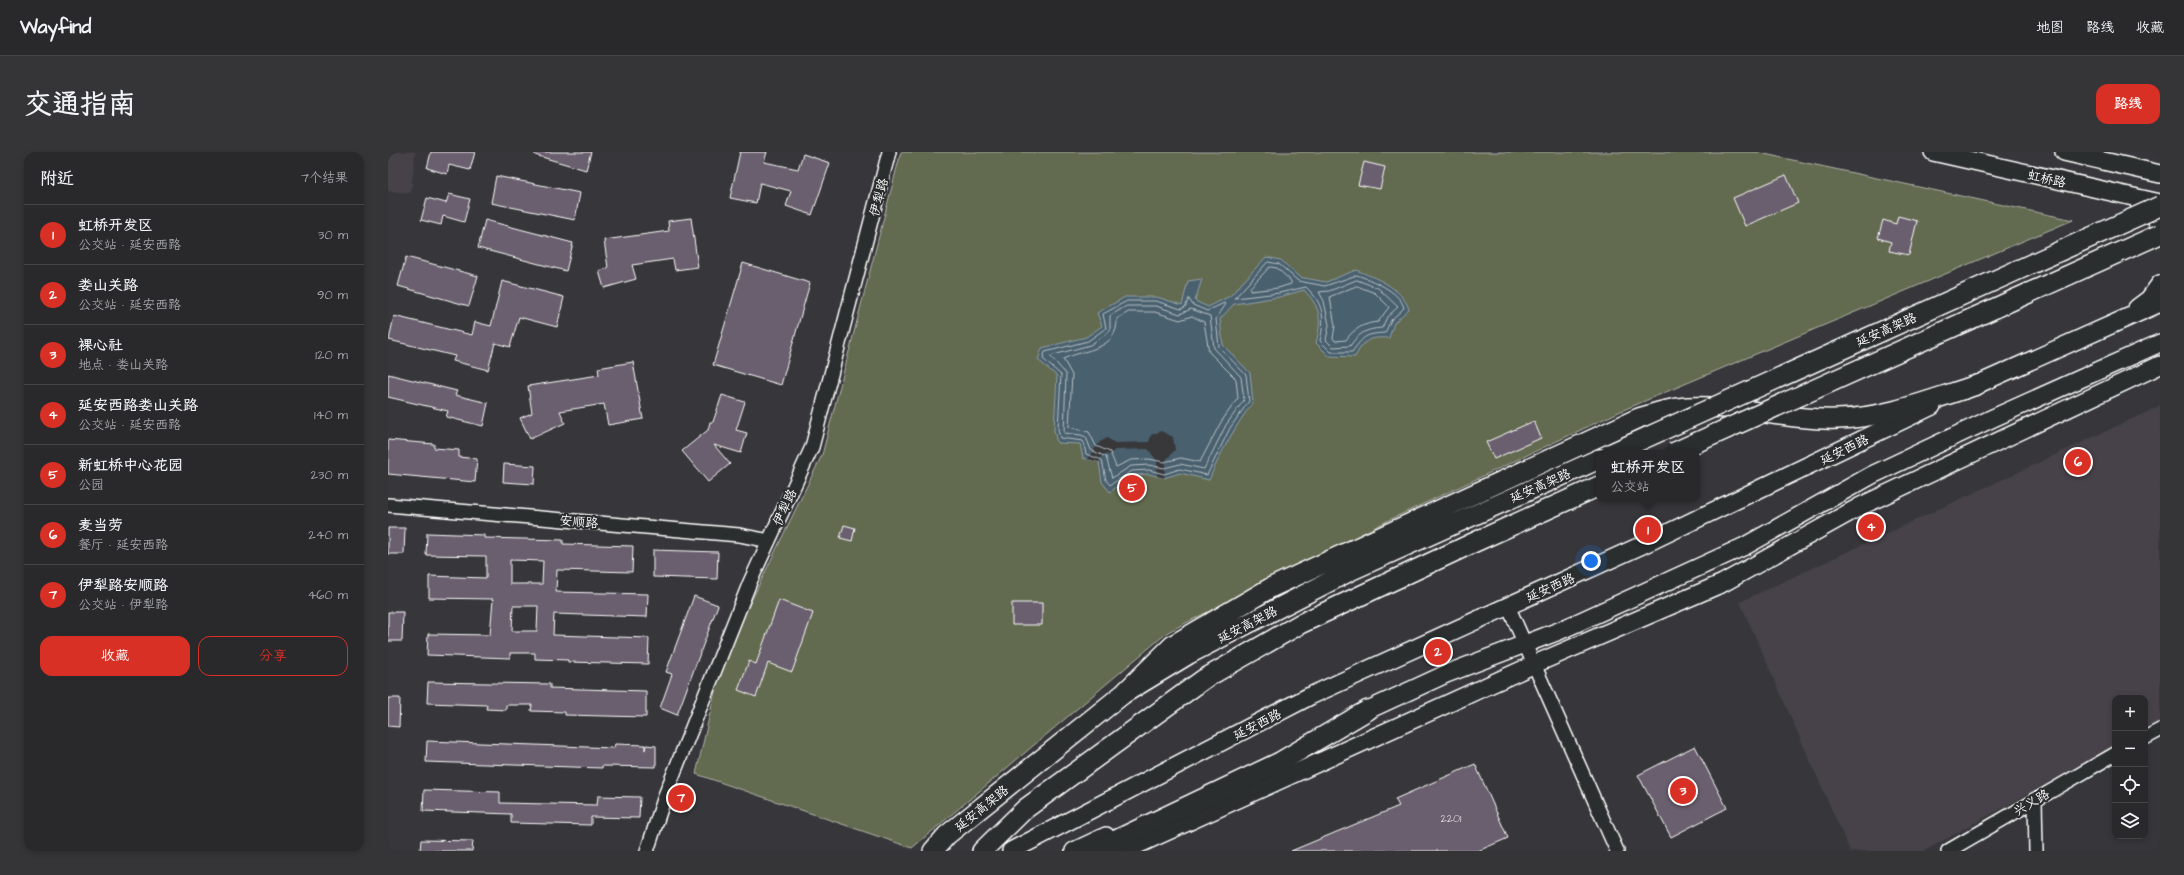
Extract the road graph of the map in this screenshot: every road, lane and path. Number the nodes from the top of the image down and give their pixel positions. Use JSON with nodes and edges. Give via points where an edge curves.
{"nodes":[{"id":1,"x":890,"y":152,"type":"edge"},
{"id":2,"x":1933,"y":152,"type":"edge"},
{"id":3,"x":2064,"y":152,"type":"edge"},
{"id":4,"x":1990,"y":156,"type":"edge"},
{"id":5,"x":2091,"y":156,"type":"edge"},
{"id":6,"x":2160,"y":174,"type":"edge"},
{"id":7,"x":2133,"y":198,"type":"junction"},
{"id":8,"x":2160,"y":205,"type":"edge"},
{"id":9,"x":2160,"y":226,"type":"edge"},
{"id":10,"x":2160,"y":234,"type":"edge"},
{"id":11,"x":2160,"y":284,"type":"edge"},
{"id":12,"x":2160,"y":303,"type":"edge"},
{"id":13,"x":2121,"y":321,"type":"junction"},
{"id":14,"x":2160,"y":343,"type":"edge"},
{"id":15,"x":2160,"y":365,"type":"edge"},
{"id":16,"x":1977,"y":385,"type":"junction"},
{"id":17,"x":1619,"y":450,"type":"edge"},
{"id":18,"x":1680,"y":450,"type":"edge"},
{"id":19,"x":1596,"y":460,"type":"edge"},
{"id":20,"x":1596,"y":487,"type":"edge"},
{"id":21,"x":388,"y":505,"type":"edge"},
{"id":22,"x":769,"y":541,"type":"junction"},
{"id":23,"x":1508,"y":606,"type":"junction"},
{"id":24,"x":1526,"y":644,"type":"junction"},
{"id":25,"x":1535,"y":664,"type":"junction"},
{"id":26,"x":1123,"y":694,"type":"junction"},
{"id":27,"x":1368,"y":710,"type":"junction"},
{"id":28,"x":2160,"y":730,"type":"edge"},
{"id":29,"x":2148,"y":736,"type":"edge"},
{"id":30,"x":2112,"y":756,"type":"edge"},
{"id":31,"x":2035,"y":799,"type":"junction"},
{"id":32,"x":647,"y":851,"type":"edge"},
{"id":33,"x":933,"y":851,"type":"edge"},
{"id":34,"x":982,"y":851,"type":"edge"},
{"id":35,"x":1011,"y":851,"type":"edge"},
{"id":36,"x":1074,"y":851,"type":"edge"},
{"id":37,"x":1093,"y":851,"type":"edge"},
{"id":38,"x":1124,"y":851,"type":"edge"},
{"id":39,"x":1617,"y":851,"type":"edge"},
{"id":40,"x":1948,"y":851,"type":"edge"},
{"id":41,"x":2036,"y":851,"type":"edge"}],
"edges":[{"from":1,"to":22,"type":"street","name":"伊犁路","via":[[812,447]]},
{"from":2,"to":4,"type":"main road","name":"虹桥路"},
{"from":3,"to":5,"type":"main road"},
{"from":4,"to":7,"type":"main road","name":"虹桥路","via":[[2036,176]]},
{"from":5,"to":6,"type":"main road"},
{"from":7,"to":8,"type":"main road","name":"虹桥路"},
{"from":7,"to":9,"type":"main road","via":[[2155,217]]},
{"from":8,"to":17,"type":"highway","name":"延安高架路","bridge":true},
{"from":10,"to":18,"type":"highway","name":"延安高架路","bridge":true},
{"from":11,"to":13,"type":"main road","via":[[2149,298]]},
{"from":12,"to":13,"type":"main road","name":"延安西路"},
{"from":13,"to":16,"type":"main road","name":"延安西路"},
{"from":14,"to":24,"type":"main road","via":[[1872,475],[1745,546]]},
{"from":15,"to":25,"type":"main road","via":[[1860,506],[1723,583]]},
{"from":16,"to":23,"type":"main road","name":"延安西路","via":[[1651,541]]},
{"from":16,"to":26,"type":"highway","via":[[1907,408],[1839,419],[1687,407],[1639,418],[1272,587],[1173,645]]},
{"from":19,"to":26,"type":"highway","name":"延安高架路","via":[[1352,570],[1189,654]]},
{"from":20,"to":34,"type":"highway","name":"延安高架路","via":[[1300,624],[1204,679],[1025,809]]},
{"from":21,"to":22,"type":"street","name":"安顺路","via":[[740,535]]},
{"from":22,"to":32,"type":"street","name":"伊犁路","via":[[750,582],[669,787]]},
{"from":23,"to":24,"type":"street"},
{"from":23,"to":35,"type":"main road","name":"延安西路","via":[[1310,696]]},
{"from":24,"to":25,"type":"street"},
{"from":24,"to":27,"type":"main road","via":[[1446,674]]},
{"from":25,"to":38,"type":"main road"},
{"from":25,"to":39,"type":"street"},
{"from":26,"to":33,"type":"highway","name":"延安高架路","via":[[947,835]]},
{"from":27,"to":36,"type":"main road"},
{"from":27,"to":37,"type":"highway","via":[[1280,762]]},
{"from":28,"to":29,"type":"street"},
{"from":30,"to":31,"type":"street","name":"兴义路"},
{"from":31,"to":40,"type":"street","name":"兴义路"},
{"from":31,"to":41,"type":"street"}]}
